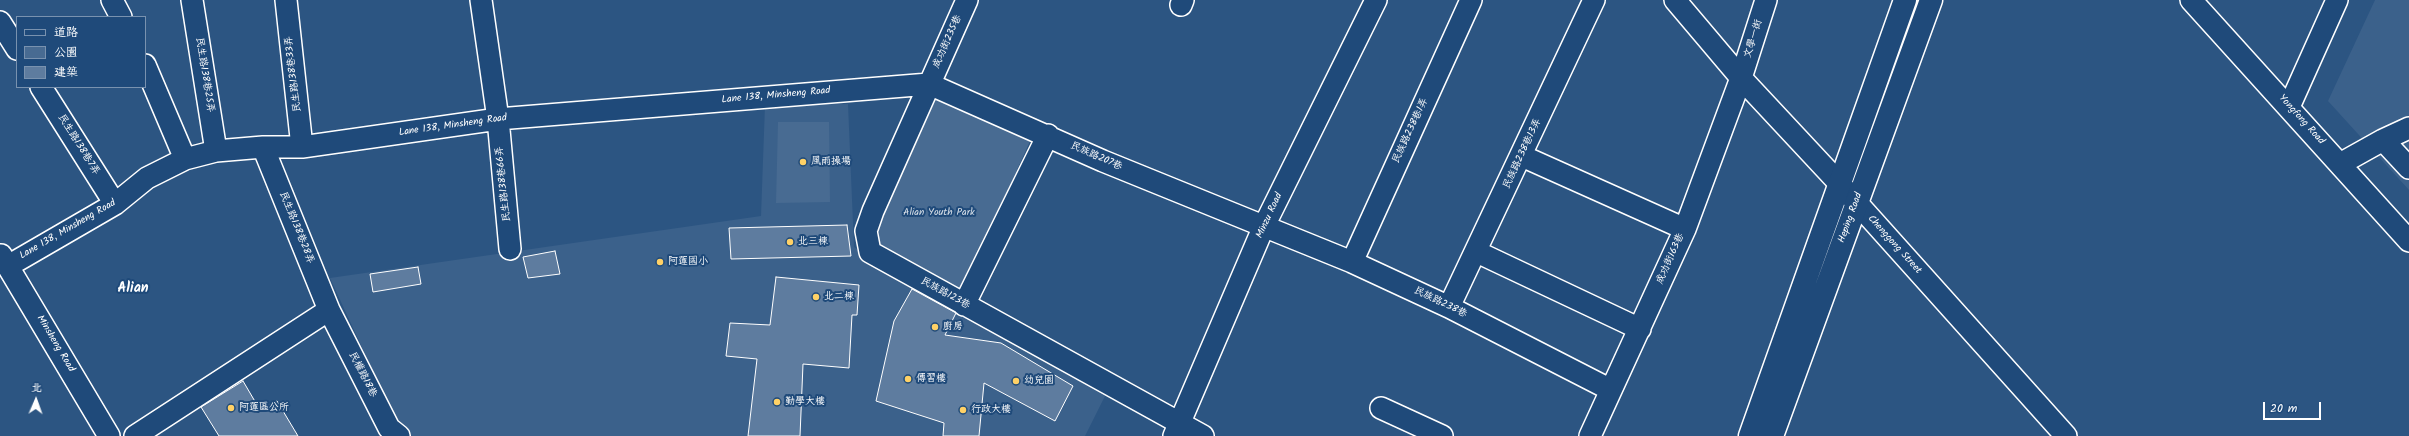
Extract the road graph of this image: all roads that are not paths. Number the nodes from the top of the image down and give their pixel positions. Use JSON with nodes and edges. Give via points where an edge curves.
{"nodes":[{"id":1,"x":112,"y":0,"type":"edge"},
{"id":2,"x":192,"y":0,"type":"edge"},
{"id":3,"x":286,"y":0,"type":"edge"},
{"id":4,"x":481,"y":0,"type":"edge"},
{"id":5,"x":967,"y":0,"type":"edge"},
{"id":6,"x":1376,"y":0,"type":"edge"},
{"id":7,"x":1471,"y":0,"type":"edge"},
{"id":8,"x":1594,"y":0,"type":"edge"},
{"id":9,"x":1675,"y":0,"type":"edge"},
{"id":10,"x":1766,"y":0,"type":"edge"},
{"id":11,"x":1905,"y":0,"type":"edge"},
{"id":12,"x":1931,"y":0,"type":"edge"},
{"id":13,"x":2191,"y":0,"type":"edge"},
{"id":14,"x":2337,"y":0,"type":"edge"},
{"id":15,"x":120,"y":16,"type":"edge"},
{"id":16,"x":0,"y":22,"type":"edge"},
{"id":17,"x":16,"y":47,"type":"edge"},
{"id":18,"x":146,"y":67,"type":"edge"},
{"id":19,"x":1742,"y":78,"type":"junction"},
{"id":20,"x":929,"y":84,"type":"junction"},
{"id":21,"x":42,"y":88,"type":"edge"},
{"id":22,"x":2289,"y":107,"type":"junction"},
{"id":23,"x":498,"y":119,"type":"junction"},
{"id":24,"x":2409,"y":128,"type":"edge"},
{"id":25,"x":1048,"y":135,"type":"junction"},
{"id":26,"x":2383,"y":140,"type":"junction"},
{"id":27,"x":263,"y":146,"type":"junction"},
{"id":28,"x":302,"y":147,"type":"junction"},
{"id":29,"x":216,"y":151,"type":"junction"},
{"id":30,"x":1522,"y":156,"type":"junction"},
{"id":31,"x":185,"y":159,"type":"junction"},
{"id":32,"x":2340,"y":164,"type":"junction"},
{"id":33,"x":2409,"y":168,"type":"edge"},
{"id":34,"x":1839,"y":183,"type":"junction"},
{"id":35,"x":1857,"y":203,"type":"junction"},
{"id":36,"x":115,"y":204,"type":"junction"},
{"id":37,"x":1264,"y":226,"type":"junction"},
{"id":38,"x":1685,"y":229,"type":"junction"},
{"id":39,"x":2409,"y":241,"type":"edge"},
{"id":40,"x":510,"y":249,"type":"dead end"},
{"id":41,"x":1477,"y":252,"type":"junction"},
{"id":42,"x":4,"y":259,"type":"edge"},
{"id":43,"x":1352,"y":262,"type":"junction"},
{"id":44,"x":964,"y":305,"type":"junction"},
{"id":45,"x":1449,"y":307,"type":"junction"},
{"id":46,"x":329,"y":310,"type":"junction"},
{"id":47,"x":1640,"y":329,"type":"junction"},
{"id":48,"x":1611,"y":390,"type":"junction"},
{"id":49,"x":1381,"y":408,"type":"dead end"},
{"id":50,"x":1177,"y":430,"type":"edge"},
{"id":51,"x":110,"y":436,"type":"edge"},
{"id":52,"x":135,"y":436,"type":"edge"},
{"id":53,"x":399,"y":436,"type":"edge"},
{"id":54,"x":1203,"y":436,"type":"edge"},
{"id":55,"x":1442,"y":436,"type":"edge"},
{"id":56,"x":1590,"y":436,"type":"edge"},
{"id":57,"x":1750,"y":436,"type":"edge"},
{"id":58,"x":1772,"y":436,"type":"edge"},
{"id":59,"x":2066,"y":436,"type":"edge"}],
"edges":[{"from":1,"to":15,"type":"street"},
{"from":2,"to":29,"type":"street","name":"民生路138巷25弄"},
{"from":3,"to":28,"type":"street","name":"民生路138巷33弄"},
{"from":4,"to":23,"type":"street","name":"民生路138巷66弄"},
{"from":5,"to":20,"type":"street","name":"成功街235巷"},
{"from":6,"to":37,"type":"street","name":"Minzu Road"},
{"from":7,"to":43,"type":"street","name":"民族路238巷1弄"},
{"from":8,"to":30,"type":"street","name":"民族路238巷13弄"},
{"from":9,"to":19,"type":"street","name":"Chenggong Street"},
{"from":10,"to":19,"type":"street","name":"文學一街"},
{"from":11,"to":34,"type":"main road"},
{"from":12,"to":35,"type":"main road","name":"Heping Road"},
{"from":13,"to":22,"type":"street","name":"Yongfong Road"},
{"from":14,"to":22,"type":"street"},
{"from":16,"to":17,"type":"street"},
{"from":18,"to":31,"type":"street"},
{"from":19,"to":34,"type":"street","name":"Chenggong Street"},
{"from":19,"to":38,"type":"street","name":"成功街163巷"},
{"from":20,"to":23,"type":"street","name":"Lane 138, Minsheng Road"},
{"from":20,"to":25,"type":"street","name":"民族路207巷"},
{"from":20,"to":44,"type":"street","name":"民族路123巷","via":[[873,211],[866,231],[868,245],[870,252]]},
{"from":21,"to":36,"type":"street","name":"民生路138巷7弄"},
{"from":22,"to":32,"type":"street","name":"Yongfong Road"},
{"from":23,"to":28,"type":"street","name":"Lane 138, Minsheng Road"},
{"from":23,"to":40,"type":"street","name":"民生路138巷66弄"},
{"from":24,"to":26,"type":"street"},
{"from":25,"to":37,"type":"street","name":"民族路207巷","via":[[1103,161]]},
{"from":25,"to":44,"type":"street"},
{"from":26,"to":32,"type":"street"},
{"from":26,"to":33,"type":"street"},
{"from":27,"to":28,"type":"street","name":"Lane 138, Minsheng Road"},
{"from":27,"to":29,"type":"street","name":"Lane 138, Minsheng Road"},
{"from":27,"to":46,"type":"street","name":"民生路138巷28弄"},
{"from":29,"to":31,"type":"street","name":"Lane 138, Minsheng Road"},
{"from":30,"to":38,"type":"street"},
{"from":30,"to":41,"type":"street","name":"民族路238巷13弄"},
{"from":31,"to":36,"type":"street","name":"Lane 138, Minsheng Road","via":[[147,178]]},
{"from":32,"to":39,"type":"street","name":"Yongfong Road"},
{"from":34,"to":35,"type":"street","name":"Chenggong Street"},
{"from":34,"to":57,"type":"main road"},
{"from":35,"to":58,"type":"main road","name":"Heping Road"},
{"from":35,"to":59,"type":"street","name":"Chenggong Street"},
{"from":36,"to":42,"type":"street","name":"Lane 138, Minsheng Road"},
{"from":37,"to":43,"type":"street","name":"民族路238巷"},
{"from":37,"to":50,"type":"street","name":"Minzu Road"},
{"from":38,"to":47,"type":"street","name":"成功街163巷"},
{"from":41,"to":45,"type":"street","name":"民族路238巷13弄"},
{"from":41,"to":47,"type":"street"},
{"from":42,"to":51,"type":"street","name":"Minsheng Road"},
{"from":43,"to":45,"type":"street","name":"民族路238巷"},
{"from":44,"to":50,"type":"street","name":"民族路123巷"},
{"from":45,"to":48,"type":"street","name":"民族路238巷"},
{"from":46,"to":52,"type":"street"},
{"from":46,"to":53,"type":"street","name":"民權路18巷","via":[[389,428]]},
{"from":47,"to":48,"type":"street","name":"成功街163巷"},
{"from":48,"to":56,"type":"street","name":"成功街163巷"},
{"from":49,"to":55,"type":"street"},
{"from":50,"to":54,"type":"street","name":"民族路123巷"}]}
